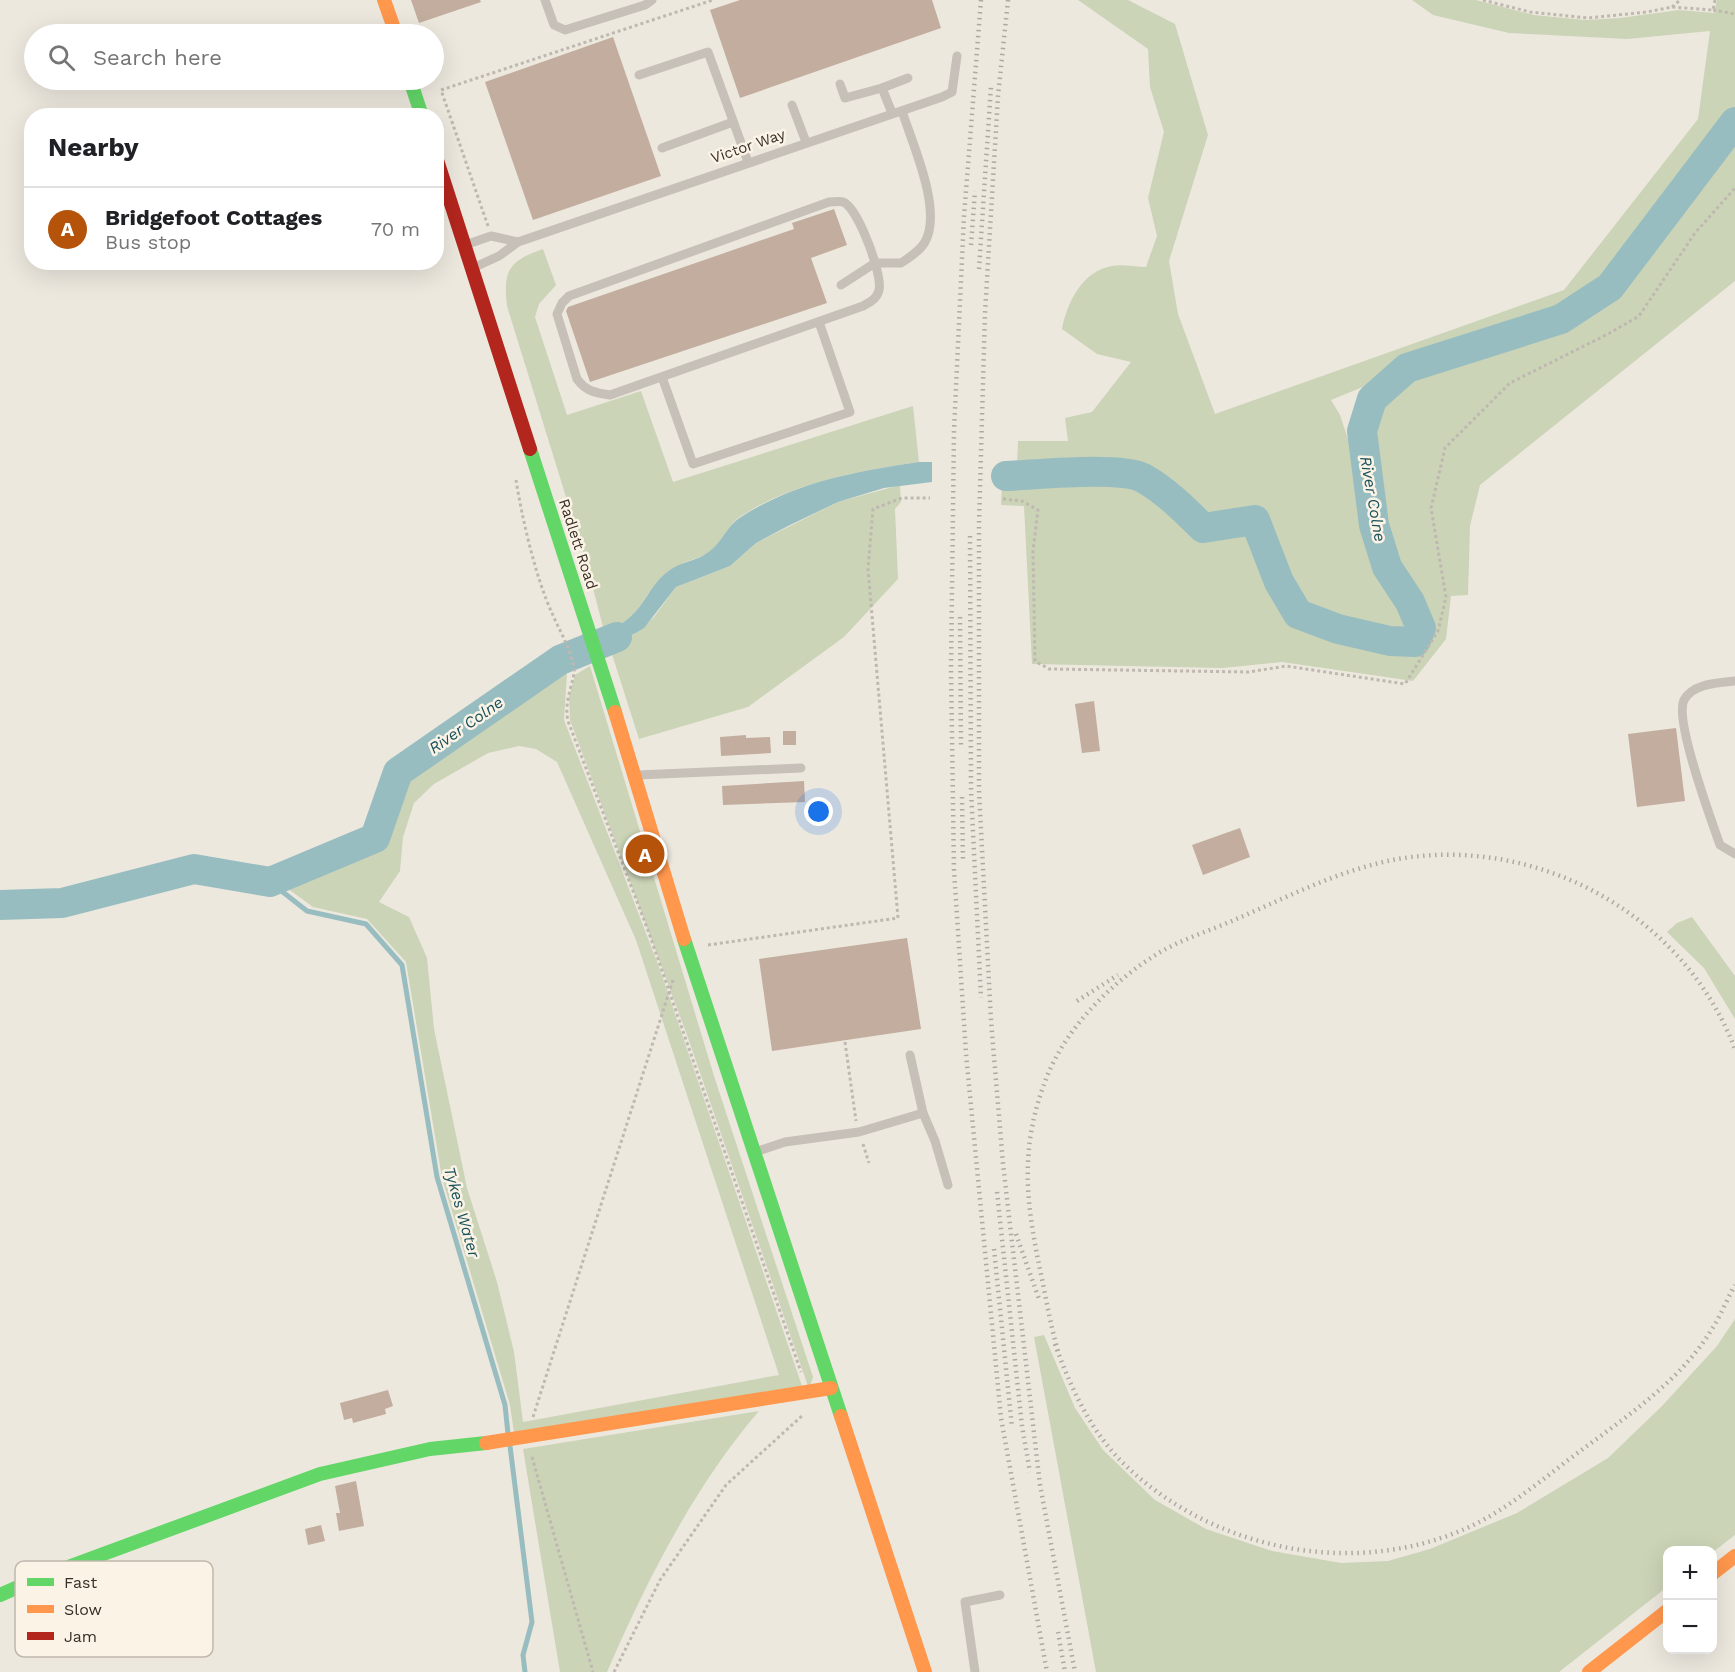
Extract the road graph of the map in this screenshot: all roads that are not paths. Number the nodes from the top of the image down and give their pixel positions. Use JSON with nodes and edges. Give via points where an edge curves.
{"nodes":[{"id":1,"x":384,"y":0,"type":"edge"},
{"id":2,"x":545,"y":0,"type":"edge"},
{"id":3,"x":652,"y":0,"type":"edge"},
{"id":4,"x":392,"y":24,"type":"edge"},
{"id":5,"x":957,"y":56,"type":"dead end"},
{"id":6,"x":639,"y":75,"type":"dead end"},
{"id":7,"x":908,"y":78,"type":"dead end"},
{"id":8,"x":840,"y":84,"type":"dead end"},
{"id":9,"x":882,"y":88,"type":"junction"},
{"id":10,"x":414,"y":90,"type":"edge"},
{"id":11,"x":792,"y":105,"type":"dead end"},
{"id":12,"x":420,"y":108,"type":"edge"},
{"id":13,"x":897,"y":112,"type":"junction"},
{"id":14,"x":733,"y":122,"type":"junction"},
{"id":15,"x":806,"y":142,"type":"junction"},
{"id":16,"x":662,"y":148,"type":"dead end"},
{"id":17,"x":748,"y":162,"type":"junction"},
{"id":18,"x":444,"y":180,"type":"edge"},
{"id":19,"x":519,"y":242,"type":"junction"},
{"id":20,"x":466,"y":244,"type":"junction"},
{"id":21,"x":875,"y":263,"type":"junction"},
{"id":22,"x":474,"y":268,"type":"junction"},
{"id":23,"x":841,"y":285,"type":"dead end"},
{"id":24,"x":819,"y":322,"type":"junction"},
{"id":25,"x":662,"y":377,"type":"junction"},
{"id":26,"x":1735,"y":681,"type":"edge"},
{"id":27,"x":801,"y":768,"type":"dead end"},
{"id":28,"x":636,"y":776,"type":"junction"},
{"id":29,"x":1735,"y":854,"type":"edge"},
{"id":30,"x":910,"y":1055,"type":"dead end"},
{"id":31,"x":923,"y":1113,"type":"junction"},
{"id":32,"x":753,"y":1152,"type":"junction"},
{"id":33,"x":948,"y":1185,"type":"dead end"},
{"id":34,"x":831,"y":1388,"type":"junction"},
{"id":35,"x":1735,"y":1556,"type":"edge"},
{"id":36,"x":84,"y":1561,"type":"edge"},
{"id":37,"x":1717,"y":1571,"type":"edge"},
{"id":38,"x":15,"y":1588,"type":"edge"},
{"id":39,"x":0,"y":1595,"type":"edge"},
{"id":40,"x":1000,"y":1595,"type":"dead end"},
{"id":41,"x":1663,"y":1614,"type":"edge"},
{"id":42,"x":925,"y":1672,"type":"edge"},
{"id":43,"x":975,"y":1672,"type":"edge"},
{"id":44,"x":1589,"y":1672,"type":"edge"}],
"edges":[{"from":1,"to":4,"type":"main road"},
{"from":2,"to":3,"type":"lane","via":[[554,25],[565,30]]},
{"from":5,"to":13,"type":"lane","name":"Victor Way","via":[[952,92]]},
{"from":6,"to":14,"type":"lane","via":[[708,52]]},
{"from":7,"to":9,"type":"lane"},
{"from":8,"to":9,"type":"lane","via":[[844,98]]},
{"from":9,"to":13,"type":"lane"},
{"from":10,"to":12,"type":"main road"},
{"from":11,"to":15,"type":"lane"},
{"from":13,"to":15,"type":"lane","name":"Victor Way"},
{"from":13,"to":21,"type":"lane","via":[[929,198],[929,230],[925,242],[901,263]]},
{"from":14,"to":16,"type":"lane"},
{"from":14,"to":17,"type":"lane"},
{"from":15,"to":17,"type":"lane","name":"Victor Way"},
{"from":17,"to":19,"type":"lane","name":"Victor Way"},
{"from":18,"to":20,"type":"main road","name":"Radlett Road"},
{"from":19,"to":20,"type":"lane","via":[[491,236]]},
{"from":19,"to":22,"type":"lane","name":"Victor Way"},
{"from":20,"to":22,"type":"main road","name":"Radlett Road"},
{"from":21,"to":23,"type":"lane"},
{"from":21,"to":24,"type":"lane","via":[[880,278],[874,300]]},
{"from":21,"to":25,"type":"lane","via":[[852,209],[844,202],[829,202],[569,296],[562,303],[557,314],[559,326],[577,379],[584,388],[610,395]]},
{"from":22,"to":28,"type":"main road","name":"Radlett Road"},
{"from":24,"to":25,"type":"lane"},
{"from":24,"to":25,"type":"lane","via":[[850,412],[693,464]]},
{"from":26,"to":29,"type":"lane","via":[[1695,690],[1684,700],[1682,712],[1698,782],[1720,845]]},
{"from":27,"to":28,"type":"lane"},
{"from":28,"to":32,"type":"main road","name":"Radlett Road"},
{"from":30,"to":31,"type":"lane"},
{"from":31,"to":32,"type":"lane","via":[[859,1131]]},
{"from":31,"to":33,"type":"lane"},
{"from":32,"to":34,"type":"main road","name":"Radlett Road"},
{"from":34,"to":36,"type":"main road","via":[[430,1449],[320,1474]]},
{"from":34,"to":42,"type":"main road","name":"Radlett Road"},
{"from":35,"to":37,"type":"main road"},
{"from":38,"to":39,"type":"main road"},
{"from":40,"to":43,"type":"lane","via":[[965,1602]]},
{"from":41,"to":44,"type":"main road"}]}
